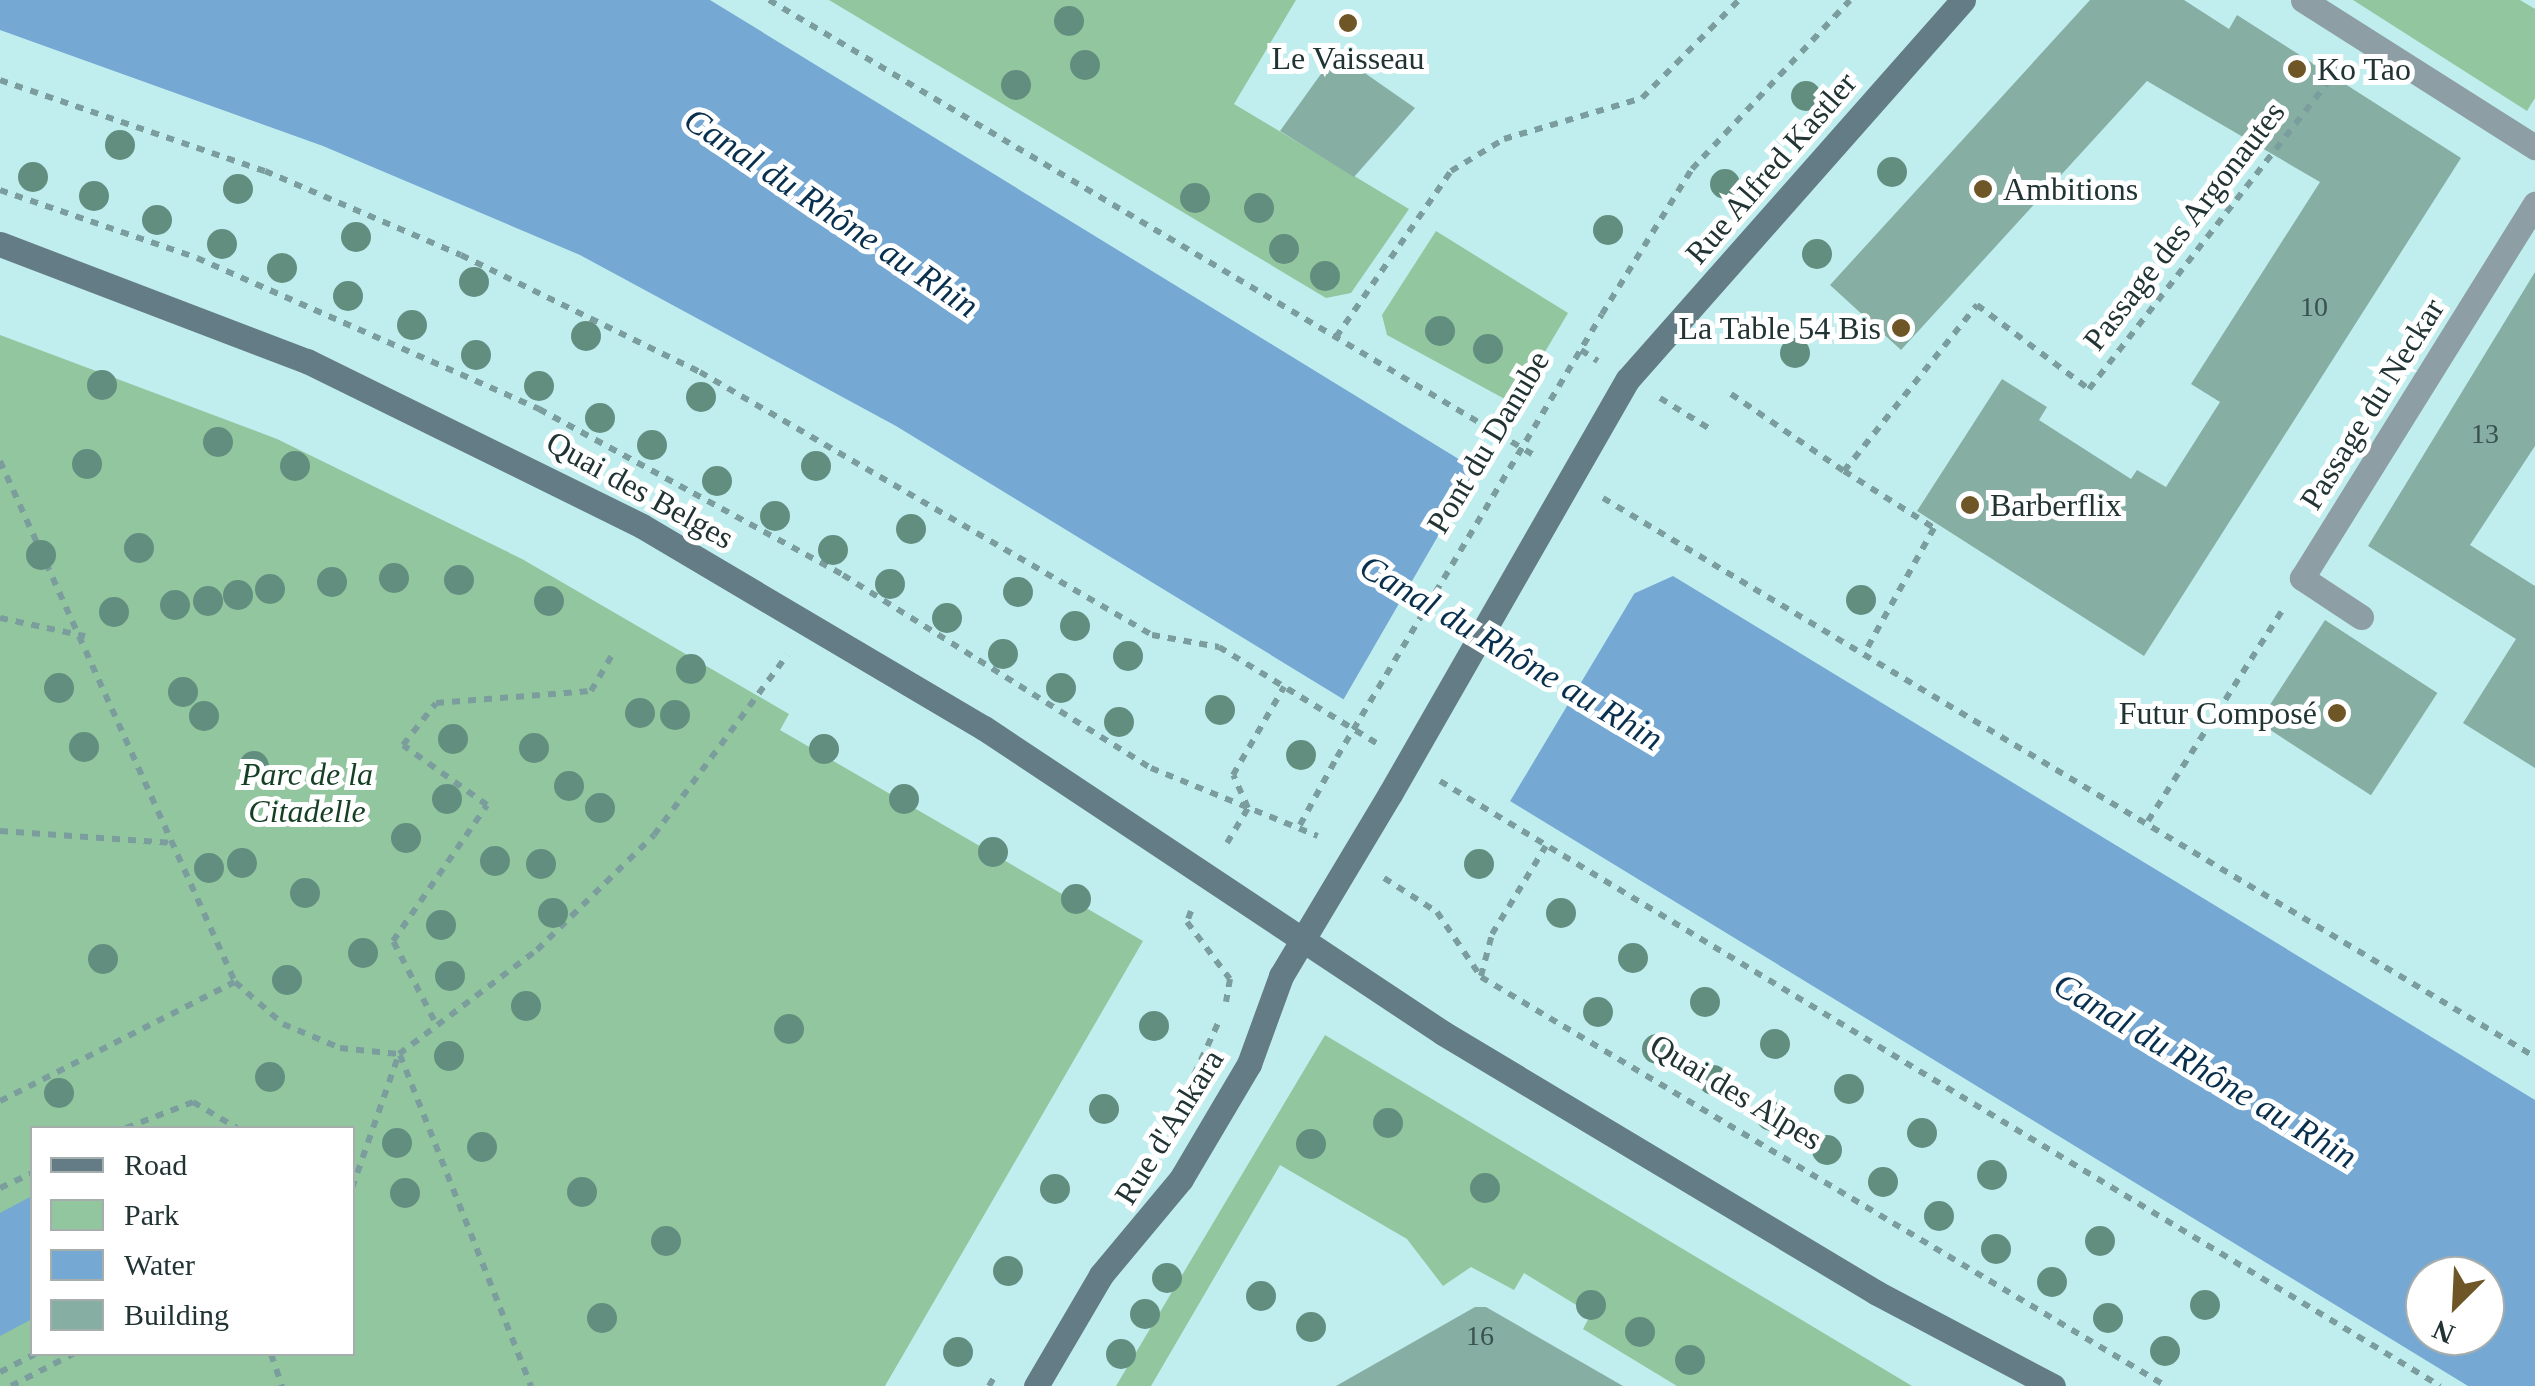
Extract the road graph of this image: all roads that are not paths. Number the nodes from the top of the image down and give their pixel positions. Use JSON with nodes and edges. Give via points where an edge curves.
{"nodes":[{"id":1,"x":1963,"y":0,"type":"edge"},
{"id":2,"x":2303,"y":0,"type":"edge"},
{"id":3,"x":2535,"y":148,"type":"edge"},
{"id":4,"x":2535,"y":203,"type":"edge"},
{"id":5,"x":0,"y":244,"type":"edge"},
{"id":6,"x":2361,"y":617,"type":"dead end"},
{"id":7,"x":1306,"y":942,"type":"junction"},
{"id":8,"x":1036,"y":1386,"type":"edge"},
{"id":9,"x":2053,"y":1386,"type":"edge"}],
"edges":[{"from":1,"to":7,"type":"main road","name":"Rue Alfred Kastler","bridge":true,"via":[[1628,379]]},
{"from":2,"to":3,"type":"street"},
{"from":4,"to":6,"type":"street","name":"Passage du Neckar","via":[[2302,578]]},
{"from":5,"to":7,"type":"main road","name":"Quai des Belges","via":[[469,434],[809,620]]},
{"from":7,"to":8,"type":"main road","name":"Rue d'Ankara","via":[[1181,1179],[1102,1276]]},
{"from":7,"to":9,"type":"main road","via":[[1877,1294]]}]}
